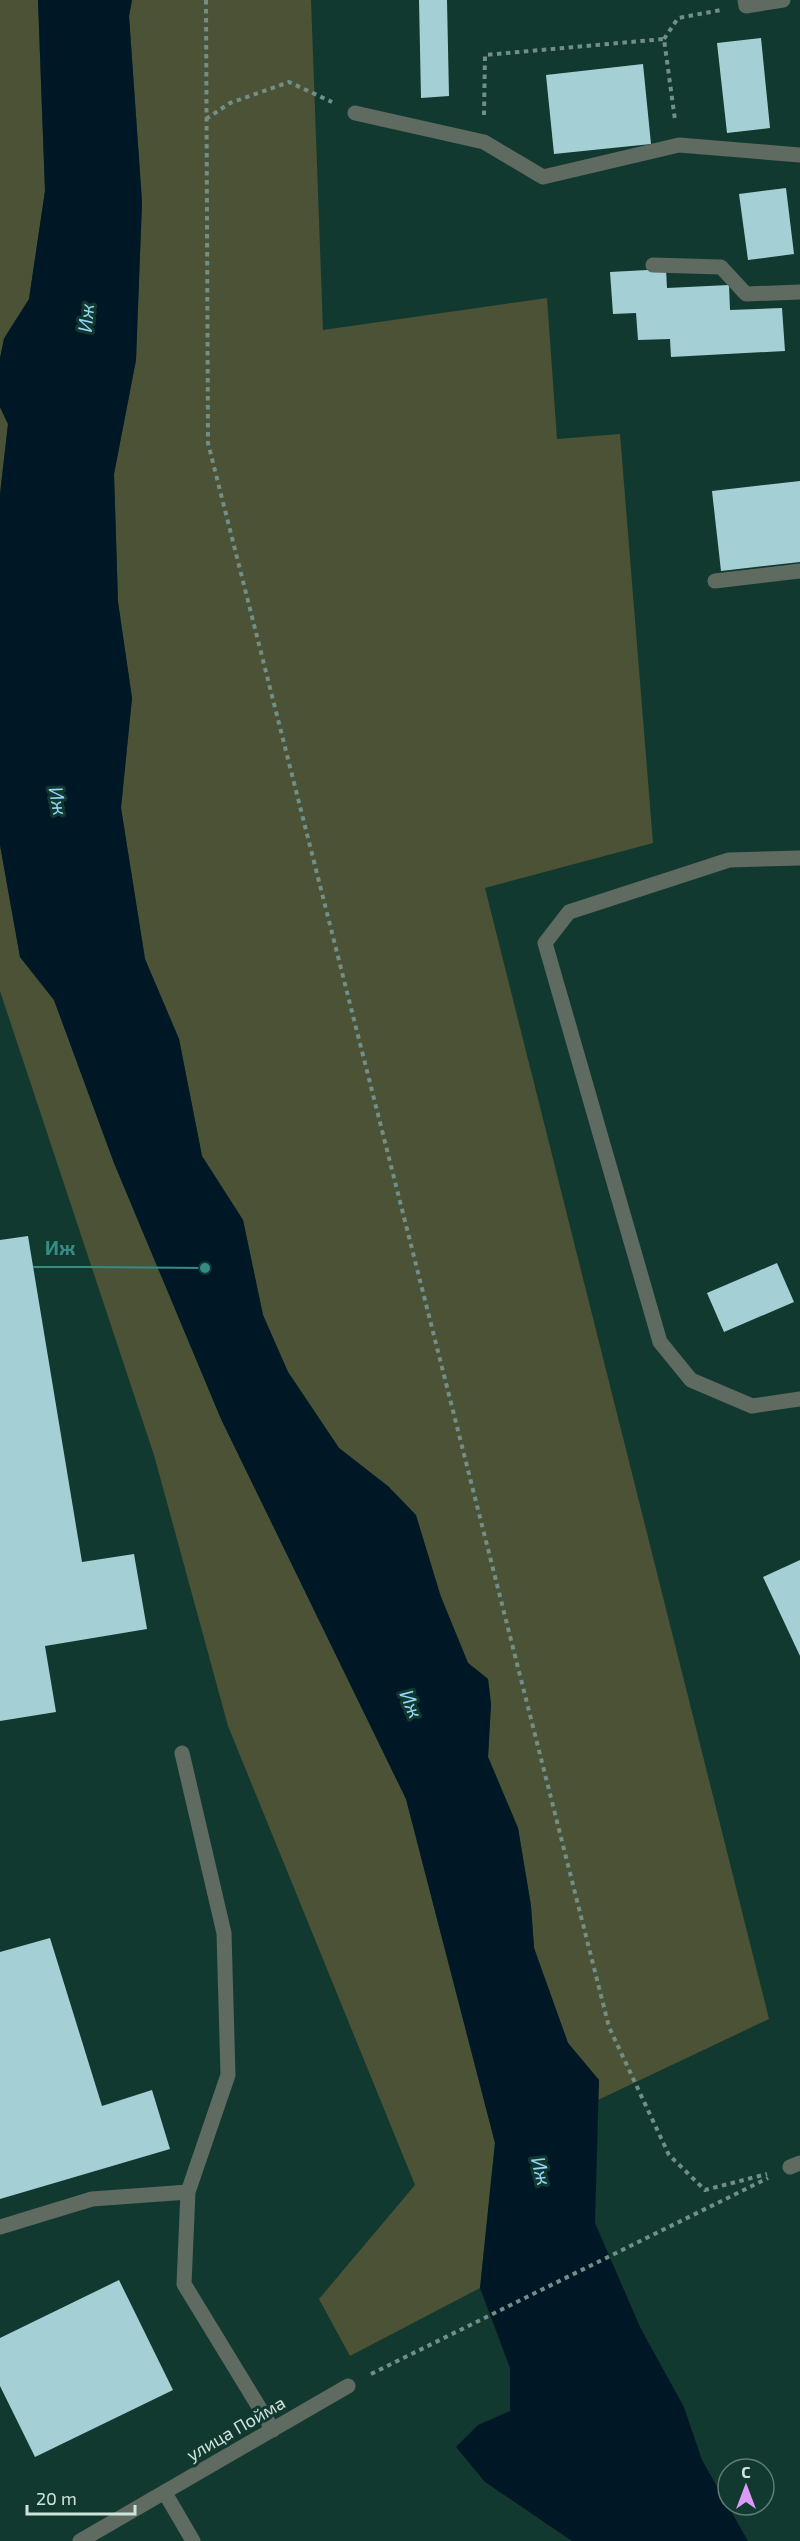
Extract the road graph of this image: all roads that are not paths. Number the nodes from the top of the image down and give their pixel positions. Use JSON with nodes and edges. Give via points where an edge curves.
{"nodes":[{"id":1,"x":783,"y":0,"type":"edge"},
{"id":2,"x":745,"y":3,"type":"edge"},
{"id":3,"x":354,"y":113,"type":"road end"},
{"id":4,"x":800,"y":155,"type":"edge"},
{"id":5,"x":653,"y":265,"type":"dead end"},
{"id":6,"x":800,"y":292,"type":"edge"},
{"id":7,"x":800,"y":571,"type":"edge"},
{"id":8,"x":715,"y":581,"type":"dead end"},
{"id":9,"x":800,"y":858,"type":"edge"},
{"id":10,"x":800,"y":1399,"type":"edge"},
{"id":11,"x":182,"y":1753,"type":"dead end"},
{"id":12,"x":188,"y":2192,"type":"junction"},
{"id":13,"x":0,"y":2227,"type":"edge"},
{"id":14,"x":348,"y":2386,"type":"road end"},
{"id":15,"x":273,"y":2430,"type":"junction"},
{"id":16,"x":165,"y":2493,"type":"junction"},
{"id":17,"x":80,"y":2541,"type":"edge"},
{"id":18,"x":193,"y":2541,"type":"edge"}],
"edges":[{"from":1,"to":2,"type":"lane"},
{"from":3,"to":4,"type":"lane","via":[[484,142],[543,177],[679,145]]},
{"from":5,"to":6,"type":"lane","via":[[721,267],[746,294]]},
{"from":7,"to":8,"type":"lane"},
{"from":9,"to":10,"type":"lane","via":[[729,860],[569,912],[545,943],[660,1342],[691,1380],[752,1406]]},
{"from":11,"to":12,"type":"lane","via":[[224,1933],[228,2075]]},
{"from":12,"to":13,"type":"lane","via":[[92,2199]]},
{"from":12,"to":15,"type":"lane","via":[[184,2284]]},
{"from":14,"to":15,"type":"lane","name":"улица Пойма"},
{"from":15,"to":16,"type":"lane","name":"улица Пойма"},
{"from":16,"to":17,"type":"lane","name":"улица Пойма"},
{"from":16,"to":18,"type":"lane"}]}
